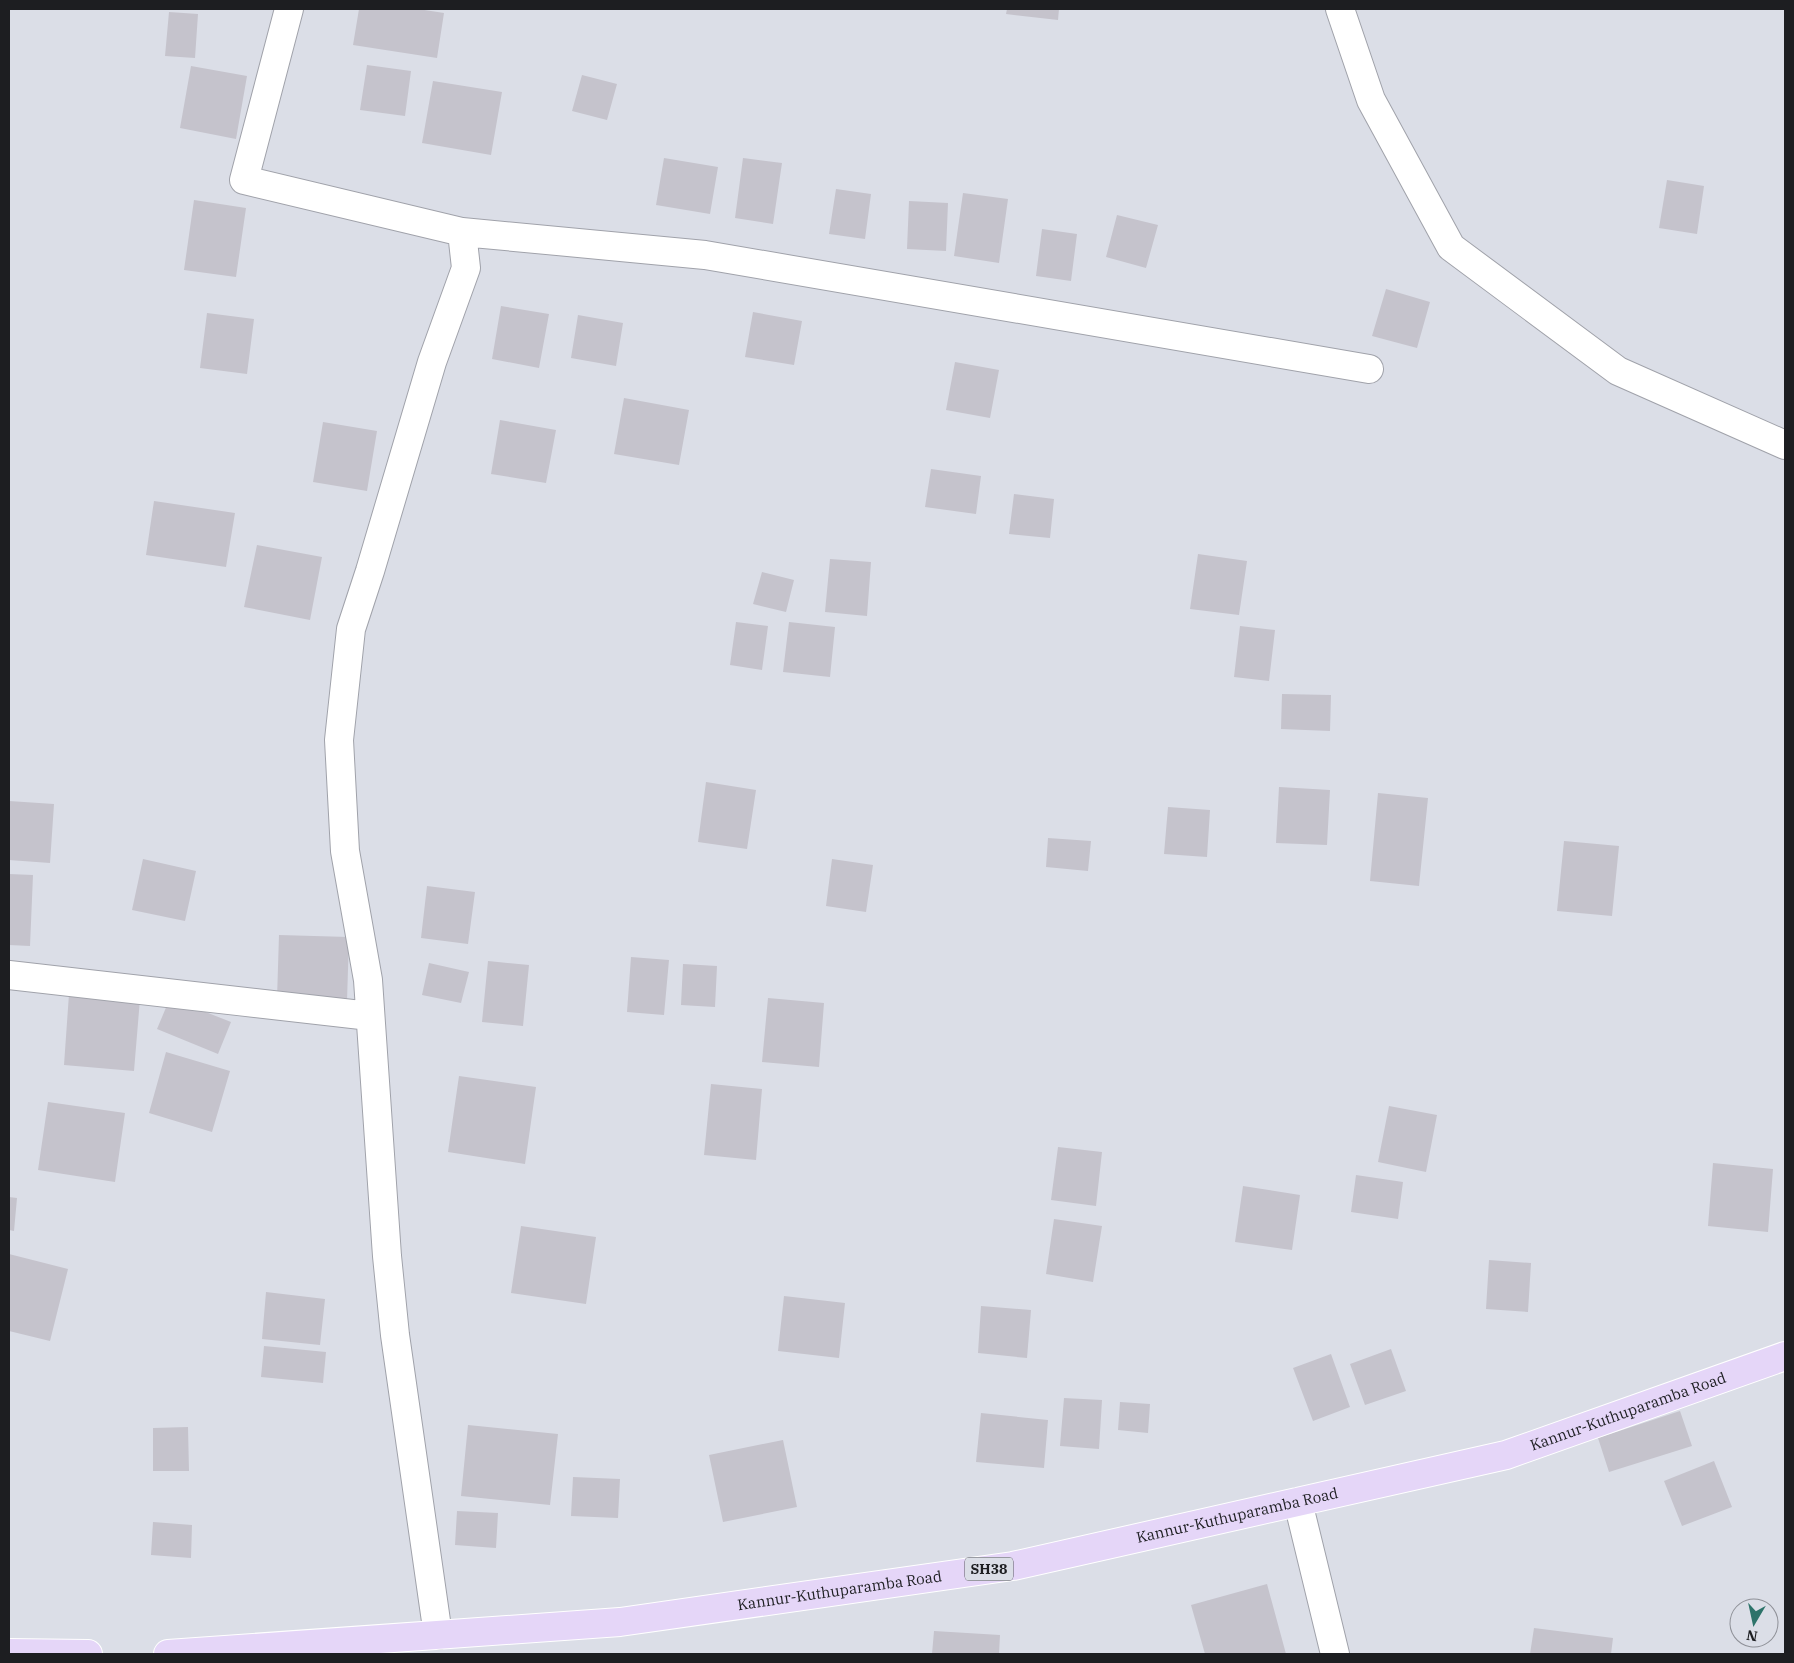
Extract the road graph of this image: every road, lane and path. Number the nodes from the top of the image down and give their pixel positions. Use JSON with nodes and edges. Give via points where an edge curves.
{"nodes":[{"id":1,"x":289,"y":9,"type":"edge"},
{"id":2,"x":1340,"y":9,"type":"edge"},
{"id":3,"x":462,"y":232,"type":"junction"},
{"id":4,"x":1369,"y":369,"type":"dead end"},
{"id":5,"x":1785,"y":445,"type":"edge"},
{"id":6,"x":9,"y":975,"type":"edge"},
{"id":7,"x":370,"y":1016,"type":"junction"},
{"id":8,"x":1785,"y":1356,"type":"edge"},
{"id":9,"x":1298,"y":1502,"type":"junction"},
{"id":10,"x":438,"y":1635,"type":"junction"},
{"id":11,"x":359,"y":1648,"type":"edge"},
{"id":12,"x":9,"y":1653,"type":"edge"},
{"id":13,"x":88,"y":1654,"type":"edge"},
{"id":14,"x":168,"y":1654,"type":"edge"},
{"id":15,"x":1335,"y":1654,"type":"edge"}],
"edges":[{"from":1,"to":3,"type":"street","via":[[244,180]]},
{"from":2,"to":5,"type":"street","via":[[1371,100],[1452,247],[1618,371]]},
{"from":3,"to":4,"type":"street","via":[[705,255]]},
{"from":3,"to":7,"type":"street","via":[[466,268],[432,362],[351,629],[340,740],[345,851],[368,980]]},
{"from":6,"to":7,"type":"street"},
{"from":7,"to":10,"type":"street","via":[[394,1335]]},
{"from":8,"to":9,"type":"main road","name":"Kannur-Kuthuparamba Road","number":"SH38","via":[[1506,1455]]},
{"from":9,"to":10,"type":"main road","name":"Kannur-Kuthuparamba Road","number":"SH38","via":[[1013,1566],[620,1622]]},
{"from":9,"to":15,"type":"street"},
{"from":10,"to":11,"type":"main road","name":"Kannur-Kuthuparamba Road","number":"SH38"},
{"from":11,"to":14,"type":"main road","name":"Kannur-Kuthuparamba Road","number":"SH38"},
{"from":12,"to":13,"type":"main road"}]}
